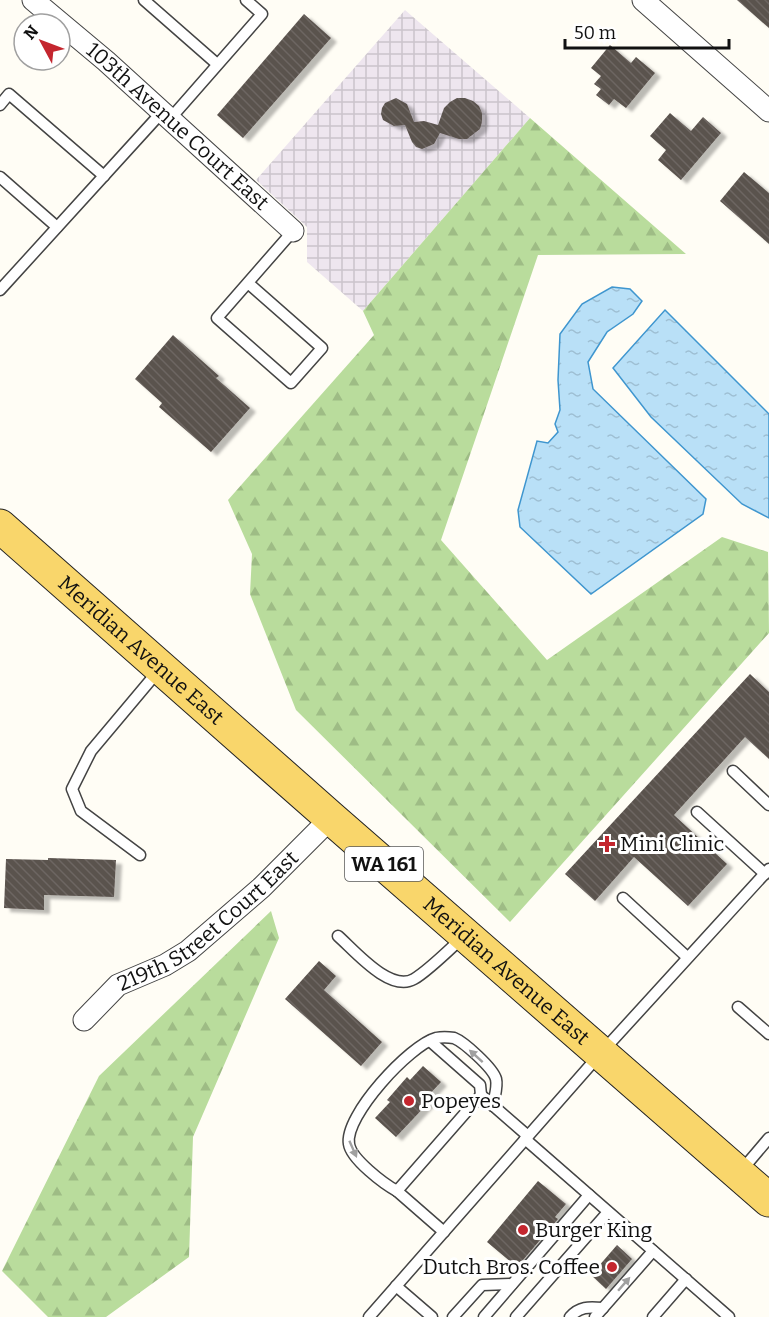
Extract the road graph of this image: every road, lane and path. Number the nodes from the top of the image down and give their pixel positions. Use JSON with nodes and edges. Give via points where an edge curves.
{"nodes":[{"id":1,"x":33,"y":0,"type":"edge"},
{"id":2,"x":144,"y":0,"type":"edge"},
{"id":3,"x":246,"y":0,"type":"edge"},
{"id":4,"x":643,"y":0,"type":"edge"},
{"id":5,"x":217,"y":64,"type":"junction"},
{"id":6,"x":0,"y":105,"type":"edge"},
{"id":7,"x":769,"y":111,"type":"edge"},
{"id":8,"x":166,"y":116,"type":"junction"},
{"id":9,"x":104,"y":176,"type":"junction"},
{"id":10,"x":0,"y":177,"type":"edge"},
{"id":11,"x":57,"y":227,"type":"junction"},
{"id":12,"x":293,"y":231,"type":"joint"},
{"id":13,"x":248,"y":283,"type":"junction"},
{"id":14,"x":0,"y":290,"type":"edge"},
{"id":15,"x":1,"y":528,"type":"edge"},
{"id":16,"x":161,"y":668,"type":"junction"},
{"id":17,"x":733,"y":771,"type":"dead end"},
{"id":18,"x":769,"y":805,"type":"edge"},
{"id":19,"x":697,"y":812,"type":"dead end"},
{"id":20,"x":331,"y":818,"type":"junction"},
{"id":21,"x":140,"y":855,"type":"dead end"},
{"id":22,"x":767,"y":872,"type":"edge"},
{"id":23,"x":623,"y":898,"type":"dead end"},
{"id":24,"x":466,"y":935,"type":"junction"},
{"id":25,"x":338,"y":936,"type":"dead end"},
{"id":26,"x":687,"y":957,"type":"junction"},
{"id":27,"x":738,"y":1007,"type":"dead end"},
{"id":28,"x":84,"y":1020,"type":"dead end"},
{"id":29,"x":769,"y":1034,"type":"edge"},
{"id":30,"x":430,"y":1041,"type":"junction"},
{"id":31,"x":601,"y":1053,"type":"junction"},
{"id":32,"x":481,"y":1095,"type":"junction"},
{"id":33,"x":493,"y":1106,"type":"junction"},
{"id":34,"x":526,"y":1138,"type":"junction"},
{"id":35,"x":769,"y":1138,"type":"edge"},
{"id":36,"x":739,"y":1173,"type":"junction"},
{"id":37,"x":397,"y":1191,"type":"junction"},
{"id":38,"x":589,"y":1195,"type":"junction"},
{"id":39,"x":769,"y":1200,"type":"edge"},
{"id":40,"x":608,"y":1212,"type":"junction"},
{"id":41,"x":444,"y":1232,"type":"junction"},
{"id":42,"x":653,"y":1251,"type":"junction"},
{"id":43,"x":686,"y":1279,"type":"junction"},
{"id":44,"x":512,"y":1284,"type":"junction"},
{"id":45,"x":396,"y":1286,"type":"junction"},
{"id":46,"x":603,"y":1308,"type":"junction"},
{"id":47,"x":369,"y":1317,"type":"edge"},
{"id":48,"x":432,"y":1317,"type":"edge"},
{"id":49,"x":453,"y":1317,"type":"edge"},
{"id":50,"x":484,"y":1317,"type":"edge"},
{"id":51,"x":516,"y":1317,"type":"edge"},
{"id":52,"x":570,"y":1317,"type":"edge"},
{"id":53,"x":595,"y":1317,"type":"edge"},
{"id":54,"x":652,"y":1317,"type":"edge"},
{"id":55,"x":729,"y":1317,"type":"edge"}],
"edges":[{"from":1,"to":8,"type":"street","name":"103th Avenue Court East"},
{"from":2,"to":5,"type":"lane"},
{"from":3,"to":5,"type":"lane","via":[[262,14]]},
{"from":4,"to":7,"type":"street"},
{"from":5,"to":8,"type":"lane"},
{"from":6,"to":9,"type":"lane","via":[[9,94]]},
{"from":8,"to":9,"type":"lane"},
{"from":8,"to":12,"type":"street","name":"103th Avenue Court East"},
{"from":9,"to":11,"type":"lane"},
{"from":10,"to":11,"type":"lane"},
{"from":11,"to":14,"type":"lane"},
{"from":12,"to":13,"type":"lane"},
{"from":13,"to":13,"type":"lane","via":[[217,318],[291,383],[322,348]]},
{"from":15,"to":16,"type":"main road","name":"Meridian Avenue East","number":"WA 161"},
{"from":16,"to":20,"type":"main road","name":"Meridian Avenue East","number":"WA 161"},
{"from":16,"to":21,"type":"lane","via":[[91,751],[72,789],[81,811]]},
{"from":17,"to":18,"type":"lane"},
{"from":19,"to":22,"type":"lane"},
{"from":20,"to":24,"type":"main road","name":"Meridian Avenue East","number":"WA 161"},
{"from":20,"to":28,"type":"street","name":"219th Street Court East","via":[[261,888],[188,951],[118,985]]},
{"from":22,"to":26,"type":"lane"},
{"from":23,"to":26,"type":"lane"},
{"from":24,"to":25,"type":"lane","via":[[412,980],[401,981],[383,977]]},
{"from":24,"to":31,"type":"main road","name":"Meridian Avenue East","number":"WA 161"},
{"from":26,"to":31,"type":"lane"},
{"from":27,"to":29,"type":"lane"},
{"from":30,"to":32,"type":"lane","via":[[480,1085]]},
{"from":33,"to":30,"type":"lane","one_way":true,"via":[[496,1080],[489,1068],[452,1038]]},
{"from":30,"to":37,"type":"lane","one_way":true,"via":[[412,1052],[376,1089],[359,1112],[349,1136],[355,1156]]},
{"from":31,"to":34,"type":"lane"},
{"from":31,"to":36,"type":"main road","name":"Meridian Avenue East","number":"WA 161"},
{"from":32,"to":33,"type":"lane"},
{"from":32,"to":37,"type":"lane"},
{"from":33,"to":34,"type":"lane"},
{"from":34,"to":38,"type":"lane"},
{"from":34,"to":41,"type":"lane"},
{"from":35,"to":36,"type":"lane"},
{"from":36,"to":39,"type":"main road","name":"Meridian Avenue East","number":"WA 161"},
{"from":37,"to":41,"type":"lane"},
{"from":38,"to":40,"type":"lane"},
{"from":38,"to":44,"type":"lane"},
{"from":40,"to":42,"type":"lane"},
{"from":40,"to":51,"type":"lane"},
{"from":41,"to":45,"type":"lane"},
{"from":42,"to":43,"type":"lane"},
{"from":46,"to":42,"type":"lane","one_way":true},
{"from":43,"to":54,"type":"lane"},
{"from":43,"to":55,"type":"lane"},
{"from":44,"to":49,"type":"lane","via":[[482,1285]]},
{"from":44,"to":50,"type":"lane"},
{"from":45,"to":47,"type":"lane"},
{"from":45,"to":48,"type":"lane"},
{"from":46,"to":52,"type":"lane","via":[[584,1307]]},
{"from":46,"to":53,"type":"lane"}]}
